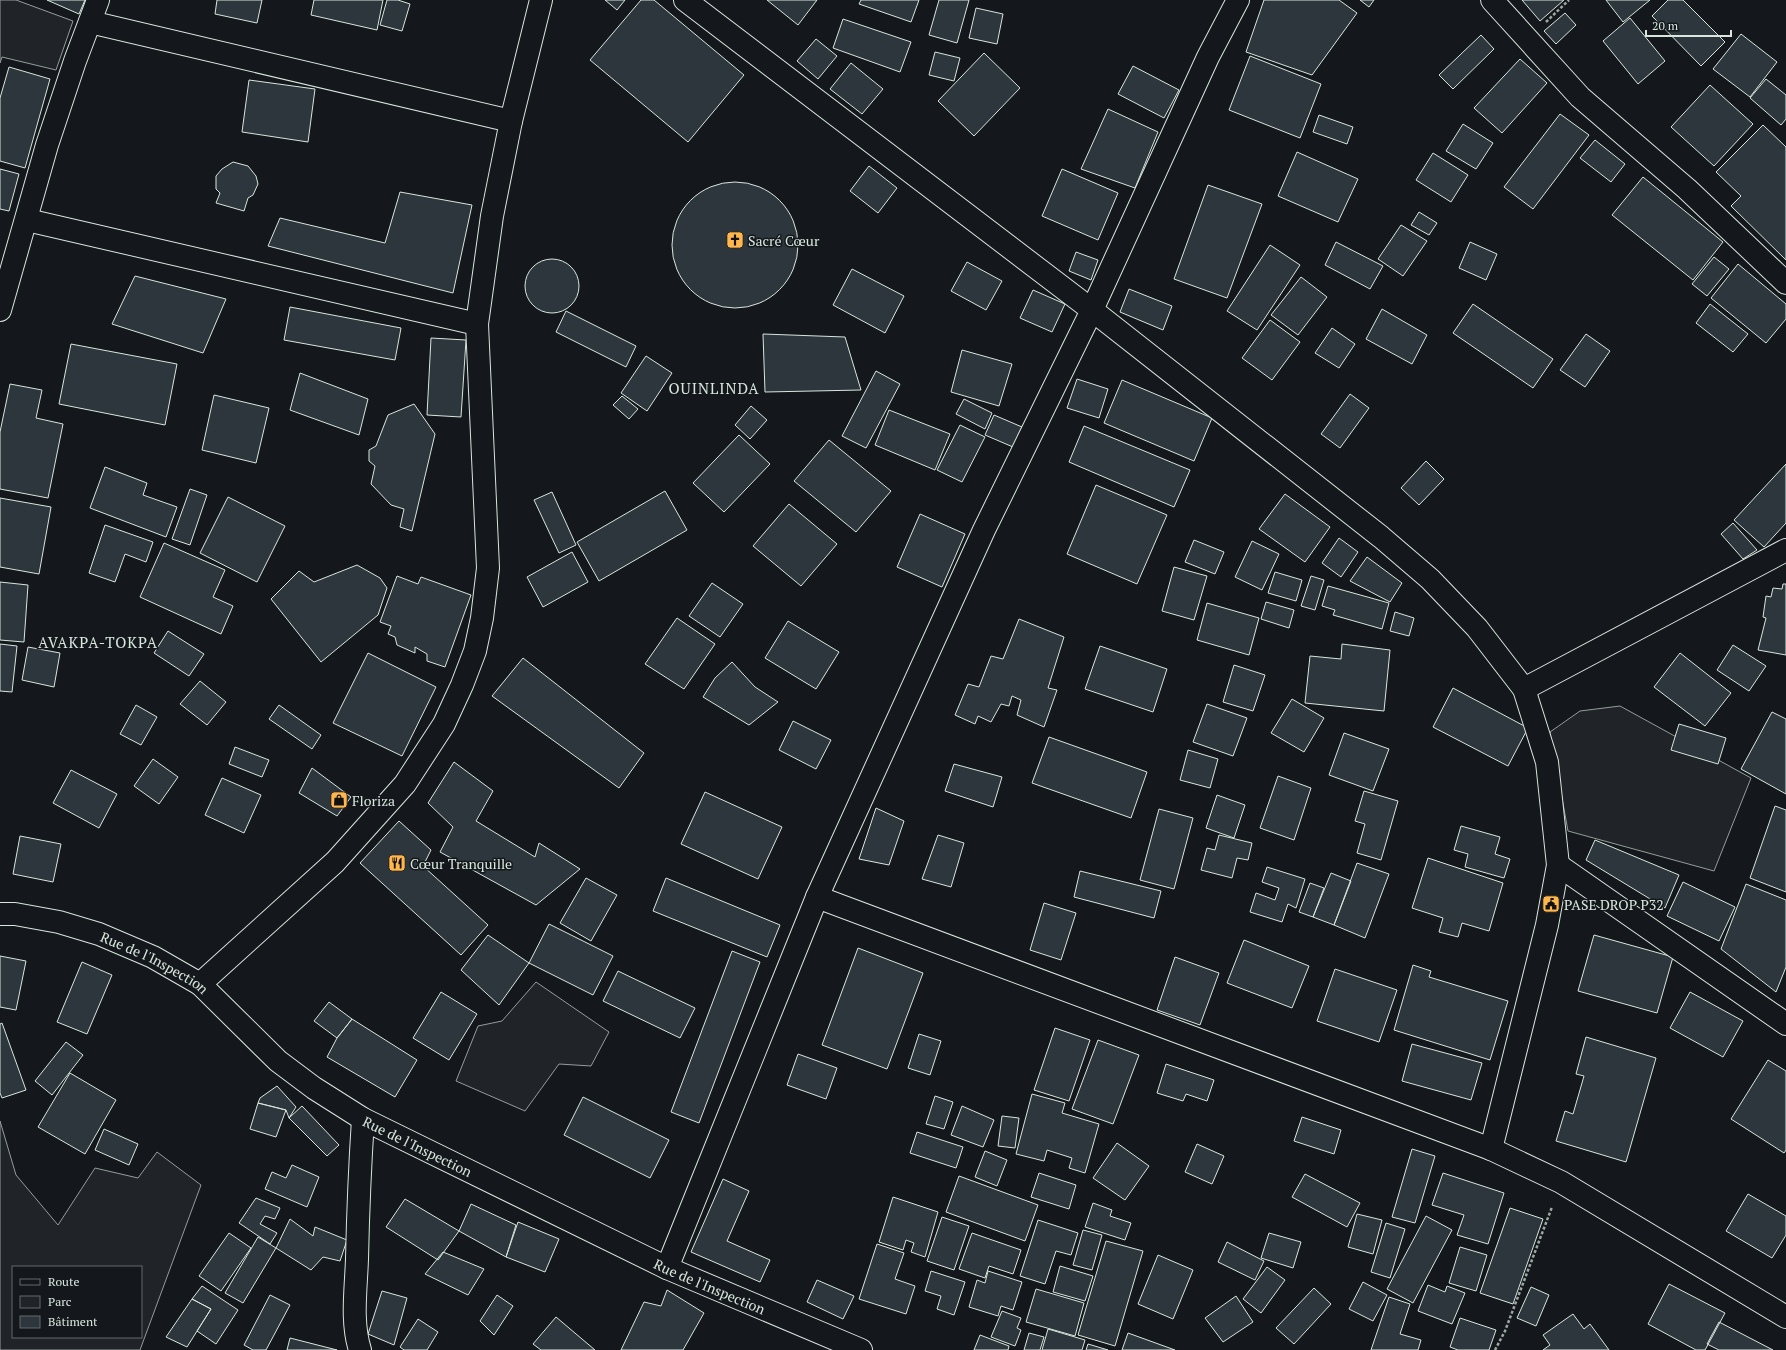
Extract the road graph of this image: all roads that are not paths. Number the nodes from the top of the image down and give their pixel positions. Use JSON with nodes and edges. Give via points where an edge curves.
{"nodes":[{"id":1,"x":98,"y":0,"type":"edge"},
{"id":2,"x":541,"y":0,"type":"edge"},
{"id":3,"x":685,"y":0,"type":"edge"},
{"id":4,"x":1238,"y":0,"type":"edge"},
{"id":5,"x":1492,"y":0,"type":"edge"},
{"id":6,"x":90,"y":22,"type":"junction"},
{"id":7,"x":511,"y":121,"type":"junction"},
{"id":8,"x":27,"y":220,"type":"junction"},
{"id":9,"x":1786,"y":283,"type":"edge"},
{"id":10,"x":0,"y":310,"type":"edge"},
{"id":11,"x":1092,"y":310,"type":"junction"},
{"id":12,"x":477,"y":324,"type":"junction"},
{"id":13,"x":1786,"y":550,"type":"edge"},
{"id":14,"x":1524,"y":689,"type":"junction"},
{"id":15,"x":1558,"y":865,"type":"junction"},
{"id":16,"x":817,"y":897,"type":"junction"},
{"id":17,"x":0,"y":914,"type":"edge"},
{"id":18,"x":200,"y":984,"type":"junction"},
{"id":19,"x":1786,"y":1024,"type":"edge"},
{"id":20,"x":363,"y":1118,"type":"junction"},
{"id":21,"x":1491,"y":1149,"type":"junction"},
{"id":22,"x":668,"y":1268,"type":"junction"},
{"id":23,"x":1786,"y":1317,"type":"edge"},
{"id":24,"x":856,"y":1349,"type":"edge"},
{"id":25,"x":360,"y":1350,"type":"edge"}],
"edges":[{"from":1,"to":6,"type":"street"},
{"from":2,"to":7,"type":"street"},
{"from":3,"to":11,"type":"street"},
{"from":4,"to":11,"type":"street","via":[[1208,58]]},
{"from":5,"to":9,"type":"street","via":[[1580,97],[1687,189]]},
{"from":6,"to":7,"type":"street"},
{"from":6,"to":8,"type":"street","via":[[48,145]]},
{"from":7,"to":12,"type":"street","via":[[486,250]]},
{"from":8,"to":10,"type":"street"},
{"from":8,"to":12,"type":"street"},
{"from":11,"to":14,"type":"street","via":[[1430,579],[1477,628]]},
{"from":11,"to":16,"type":"street","via":[[984,530]]},
{"from":12,"to":18,"type":"street","via":[[488,568],[482,618],[462,685],[444,724],[405,784],[336,862]]},
{"from":13,"to":14,"type":"street"},
{"from":14,"to":15,"type":"street","via":[[1547,762]]},
{"from":15,"to":19,"type":"street"},
{"from":15,"to":21,"type":"street","via":[[1547,925]]},
{"from":16,"to":21,"type":"street"},
{"from":16,"to":22,"type":"street"},
{"from":17,"to":18,"type":"street","name":"Rue de l'Inspection","via":[[15,914],[59,922],[99,934],[153,957]]},
{"from":18,"to":20,"type":"street","name":"Rue de l'Inspection","via":[[278,1060],[314,1088]]},
{"from":20,"to":22,"type":"street","name":"Rue de l'Inspection"},
{"from":20,"to":25,"type":"street","via":[[355,1300],[356,1337]]},
{"from":21,"to":23,"type":"street","via":[[1561,1182]]},
{"from":22,"to":24,"type":"street","name":"Rue de l'Inspection"}]}
